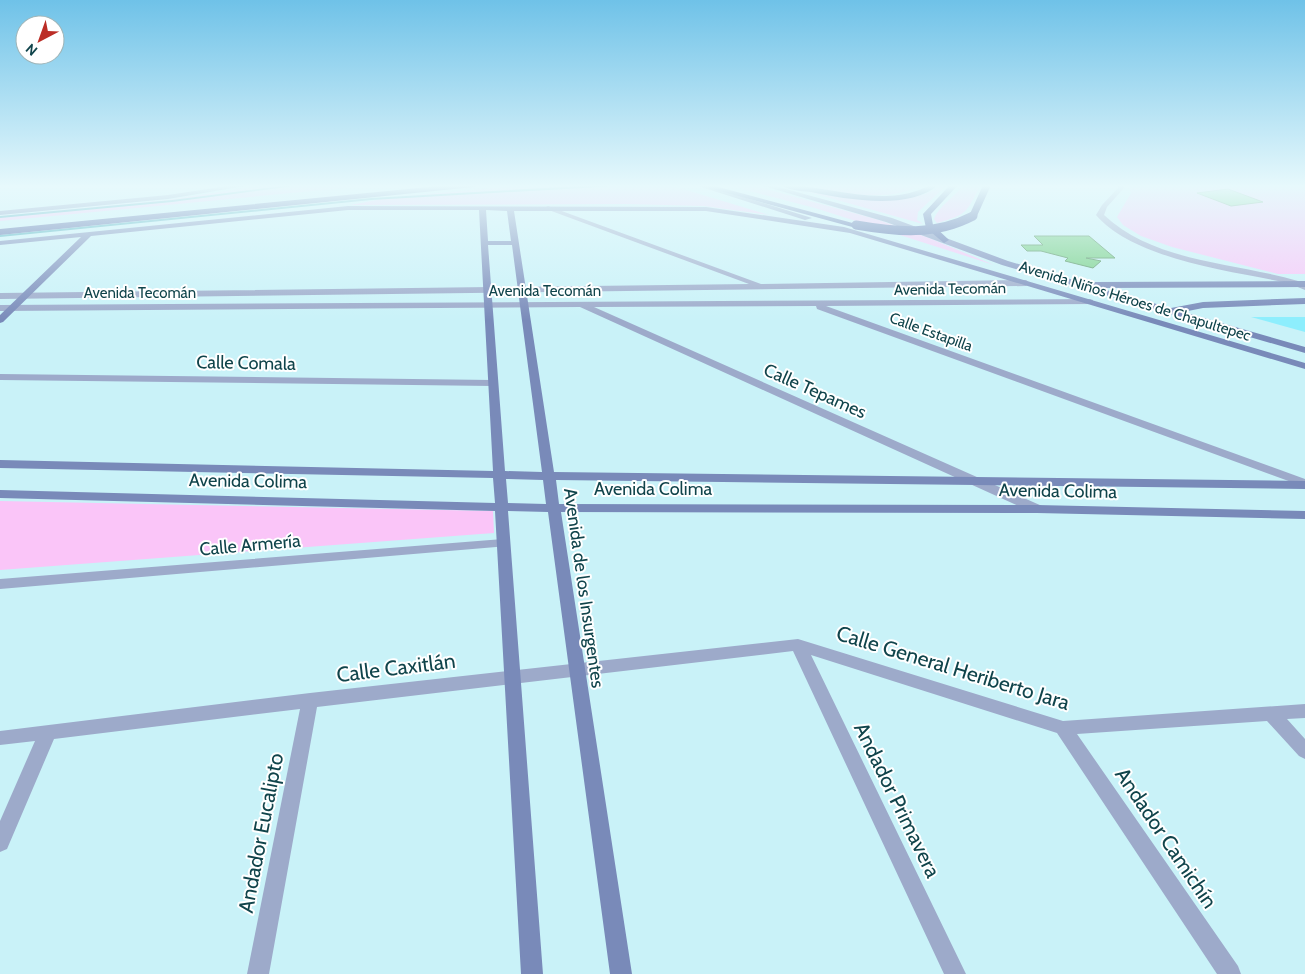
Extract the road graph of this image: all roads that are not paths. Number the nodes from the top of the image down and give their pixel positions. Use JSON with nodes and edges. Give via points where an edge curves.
{"nodes":[{"id":1,"x":16,"y":230,"type":"edge"},
{"id":2,"x":124,"y":230,"type":"edge"},
{"id":3,"x":483,"y":230,"type":"edge"},
{"id":4,"x":513,"y":230,"type":"edge"},
{"id":5,"x":610,"y":230,"type":"edge"},
{"id":6,"x":862,"y":230,"type":"edge"},
{"id":7,"x":918,"y":230,"type":"edge"},
{"id":8,"x":934,"y":230,"type":"edge"},
{"id":9,"x":1117,"y":230,"type":"edge"},
{"id":10,"x":0,"y":232,"type":"edge"},
{"id":11,"x":89,"y":234,"type":"junction"},
{"id":12,"x":944,"y":240,"type":"junction"},
{"id":13,"x":0,"y":243,"type":"edge"},
{"id":14,"x":483,"y":243,"type":"junction"},
{"id":15,"x":514,"y":243,"type":"junction"},
{"id":16,"x":1026,"y":282,"type":"junction"},
{"id":17,"x":1078,"y":285,"type":"junction"},
{"id":18,"x":1304,"y":285,"type":"edge"},
{"id":19,"x":765,"y":287,"type":"junction"},
{"id":20,"x":522,"y":290,"type":"junction"},
{"id":21,"x":0,"y":296,"type":"edge"},
{"id":22,"x":24,"y":296,"type":"junction"},
{"id":23,"x":487,"y":298,"type":"junction"},
{"id":24,"x":1305,"y":301,"type":"edge"},
{"id":25,"x":1090,"y":302,"type":"junction"},
{"id":26,"x":812,"y":304,"type":"junction"},
{"id":27,"x":524,"y":305,"type":"junction"},
{"id":28,"x":580,"y":305,"type":"junction"},
{"id":29,"x":0,"y":308,"type":"edge"},
{"id":30,"x":12,"y":308,"type":"junction"},
{"id":31,"x":1170,"y":311,"type":"junction"},
{"id":32,"x":0,"y":320,"type":"edge"},
{"id":33,"x":1305,"y":350,"type":"edge"},
{"id":34,"x":1305,"y":366,"type":"edge"},
{"id":35,"x":0,"y":377,"type":"edge"},
{"id":36,"x":492,"y":383,"type":"junction"},
{"id":37,"x":0,"y":464,"type":"edge"},
{"id":38,"x":498,"y":475,"type":"junction"},
{"id":39,"x":549,"y":476,"type":"junction"},
{"id":40,"x":975,"y":482,"type":"junction"},
{"id":41,"x":1305,"y":484,"type":"edge"},
{"id":42,"x":0,"y":494,"type":"edge"},
{"id":43,"x":501,"y":505,"type":"junction"},
{"id":44,"x":553,"y":508,"type":"junction"},
{"id":45,"x":1037,"y":509,"type":"junction"},
{"id":46,"x":1305,"y":515,"type":"edge"},
{"id":47,"x":503,"y":543,"type":"junction"},
{"id":48,"x":0,"y":584,"type":"edge"},
{"id":49,"x":798,"y":645,"type":"junction"},
{"id":50,"x":577,"y":668,"type":"junction"},
{"id":51,"x":512,"y":676,"type":"junction"},
{"id":52,"x":310,"y":700,"type":"junction"},
{"id":53,"x":1305,"y":711,"type":"edge"},
{"id":54,"x":1272,"y":714,"type":"junction"},
{"id":55,"x":1062,"y":728,"type":"junction"},
{"id":56,"x":48,"y":732,"type":"junction"},
{"id":57,"x":0,"y":738,"type":"edge"},
{"id":58,"x":1305,"y":751,"type":"edge"},
{"id":59,"x":0,"y":843,"type":"edge"},
{"id":60,"x":258,"y":974,"type":"edge"},
{"id":61,"x":532,"y":974,"type":"edge"},
{"id":62,"x":621,"y":974,"type":"edge"},
{"id":63,"x":955,"y":974,"type":"edge"},
{"id":64,"x":1230,"y":974,"type":"edge"}],
"edges":[{"from":1,"to":10,"type":"highway"},
{"from":2,"to":11,"type":"street"},
{"from":3,"to":14,"type":"street"},
{"from":4,"to":15,"type":"street","name":"Avenida de los Insurgentes"},
{"from":5,"to":19,"type":"street","name":"Calle Estapilla"},
{"from":6,"to":16,"type":"street","name":"Avenida Niños Héroes de Chapultepec"},
{"from":7,"to":12,"type":"street","name":"Avenida Niños Héroes de Chapultepec"},
{"from":8,"to":12,"type":"highway"},
{"from":9,"to":18,"type":"street","via":[[1131,239],[1180,255]]},
{"from":11,"to":13,"type":"street"},
{"from":11,"to":22,"type":"street"},
{"from":12,"to":17,"type":"street","name":"Avenida Niños Héroes de Chapultepec"},
{"from":14,"to":15,"type":"street"},
{"from":14,"to":23,"type":"street"},
{"from":15,"to":20,"type":"street","name":"Avenida de los Insurgentes"},
{"from":16,"to":19,"type":"street","name":"Avenida Tecomán"},
{"from":16,"to":25,"type":"street","name":"Avenida Niños Héroes de Chapultepec"},
{"from":17,"to":18,"type":"street"},
{"from":17,"to":31,"type":"street","name":"Avenida Niños Héroes de Chapultepec"},
{"from":19,"to":20,"type":"street","name":"Avenida Tecomán"},
{"from":19,"to":26,"type":"street","name":"Calle Estapilla"},
{"from":20,"to":23,"type":"street","name":"Avenida Tecomán"},
{"from":20,"to":27,"type":"street","name":"Avenida de los Insurgentes"},
{"from":21,"to":22,"type":"street","name":"Avenida Tecomán"},
{"from":22,"to":23,"type":"street","name":"Avenida Tecomán"},
{"from":22,"to":30,"type":"street"},
{"from":23,"to":27,"type":"street","name":"Avenida Tecomán"},
{"from":23,"to":30,"type":"street","name":"Avenida Tecomán"},
{"from":23,"to":36,"type":"street"},
{"from":24,"to":31,"type":"street","via":[[1203,305]]},
{"from":25,"to":26,"type":"street","name":"Avenida Tecomán"},
{"from":25,"to":34,"type":"street","name":"Avenida Niños Héroes de Chapultepec"},
{"from":26,"to":28,"type":"street","name":"Avenida Tecomán"},
{"from":26,"to":41,"type":"street","name":"Calle Estapilla"},
{"from":27,"to":28,"type":"street","name":"Avenida Tecomán"},
{"from":27,"to":39,"type":"street","name":"Avenida de los Insurgentes"},
{"from":28,"to":40,"type":"street","name":"Calle Tepames"},
{"from":29,"to":30,"type":"street","name":"Avenida Tecomán"},
{"from":30,"to":32,"type":"street"},
{"from":31,"to":33,"type":"street","name":"Avenida Niños Héroes de Chapultepec"},
{"from":35,"to":36,"type":"street","name":"Calle Comala"},
{"from":36,"to":38,"type":"street"},
{"from":37,"to":38,"type":"street","name":"Avenida Colima"},
{"from":38,"to":39,"type":"street","name":"Avenida Colima"},
{"from":38,"to":43,"type":"street"},
{"from":39,"to":40,"type":"street","name":"Avenida Colima"},
{"from":39,"to":44,"type":"street","name":"Avenida de los Insurgentes"},
{"from":40,"to":41,"type":"street","name":"Avenida Colima"},
{"from":40,"to":45,"type":"street","name":"Calle Tepames"},
{"from":42,"to":43,"type":"street","name":"Avenida Colima"},
{"from":43,"to":44,"type":"street","name":"Avenida Colima"},
{"from":43,"to":47,"type":"street"},
{"from":44,"to":45,"type":"street","name":"Avenida Colima"},
{"from":44,"to":50,"type":"street","name":"Avenida de los Insurgentes"},
{"from":45,"to":46,"type":"street","name":"Avenida Colima"},
{"from":47,"to":48,"type":"street","name":"Calle Armería"},
{"from":47,"to":51,"type":"street"},
{"from":49,"to":50,"type":"street","name":"Calle Caxitlán"},
{"from":49,"to":55,"type":"street","name":"Calle General Heriberto Jara"},
{"from":49,"to":63,"type":"street","name":"Andador Primavera"},
{"from":50,"to":51,"type":"street","name":"Calle Caxitlán"},
{"from":50,"to":62,"type":"street","name":"Avenida de los Insurgentes"},
{"from":51,"to":52,"type":"street","name":"Calle Caxitlán"},
{"from":51,"to":61,"type":"street"},
{"from":52,"to":56,"type":"street","name":"Calle Caxitlán"},
{"from":52,"to":60,"type":"street","name":"Andador Eucalipto"},
{"from":53,"to":54,"type":"street","name":"Calle General Heriberto Jara"},
{"from":54,"to":55,"type":"street","name":"Calle General Heriberto Jara"},
{"from":54,"to":58,"type":"street"},
{"from":55,"to":64,"type":"street","name":"Andador Camichín"},
{"from":56,"to":57,"type":"street","name":"Calle Caxitlán"},
{"from":56,"to":59,"type":"street"}]}
